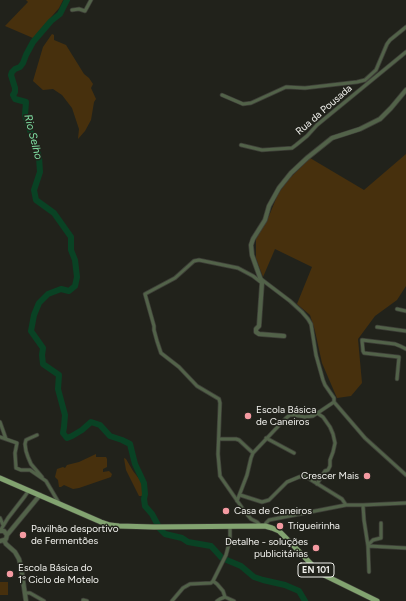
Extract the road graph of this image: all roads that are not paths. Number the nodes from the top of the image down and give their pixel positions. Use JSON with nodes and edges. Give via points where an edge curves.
{"nodes":[{"id":1,"x":91,"y":0,"type":"edge"},
{"id":2,"x":72,"y":10,"type":"dead end"},
{"id":3,"x":406,"y":27,"type":"edge"},
{"id":4,"x":406,"y":52,"type":"edge"},
{"id":5,"x":406,"y":90,"type":"edge"},
{"id":6,"x":222,"y":95,"type":"dead end"},
{"id":7,"x":241,"y":145,"type":"dead end"},
{"id":8,"x":261,"y":281,"type":"junction"},
{"id":9,"x":397,"y":309,"type":"dead end"},
{"id":10,"x":406,"y":311,"type":"edge"},
{"id":11,"x":377,"y":326,"type":"dead end"},
{"id":12,"x":406,"y":331,"type":"edge"},
{"id":13,"x":284,"y":336,"type":"dead end"},
{"id":14,"x":406,"y":349,"type":"edge"},
{"id":15,"x":397,"y":379,"type":"dead end"},
{"id":16,"x":334,"y":402,"type":"junction"},
{"id":17,"x":318,"y":413,"type":"junction"},
{"id":18,"x":0,"y":422,"type":"edge"},
{"id":19,"x":37,"y":435,"type":"dead end"},
{"id":20,"x":0,"y":437,"type":"edge"},
{"id":21,"x":266,"y":438,"type":"junction"},
{"id":22,"x":6,"y":439,"type":"junction"},
{"id":23,"x":219,"y":439,"type":"junction"},
{"id":24,"x":253,"y":453,"type":"junction"},
{"id":25,"x":294,"y":453,"type":"dead end"},
{"id":26,"x":406,"y":475,"type":"edge"},
{"id":27,"x":0,"y":478,"type":"edge"},
{"id":28,"x":46,"y":481,"type":"junction"},
{"id":29,"x":317,"y":484,"type":"junction"},
{"id":30,"x":29,"y":490,"type":"junction"},
{"id":31,"x":40,"y":495,"type":"junction"},
{"id":32,"x":240,"y":495,"type":"junction"},
{"id":33,"x":237,"y":501,"type":"junction"},
{"id":34,"x":59,"y":503,"type":"junction"},
{"id":35,"x":406,"y":503,"type":"edge"},
{"id":36,"x":346,"y":505,"type":"junction"},
{"id":37,"x":363,"y":505,"type":"junction"},
{"id":38,"x":0,"y":518,"type":"edge"},
{"id":39,"x":381,"y":523,"type":"dead end"},
{"id":40,"x":3,"y":525,"type":"junction"},
{"id":41,"x":230,"y":526,"type":"junction"},
{"id":42,"x":259,"y":526,"type":"junction"},
{"id":43,"x":265,"y":526,"type":"junction"},
{"id":44,"x":0,"y":531,"type":"edge"},
{"id":45,"x":7,"y":535,"type":"junction"},
{"id":46,"x":2,"y":541,"type":"edge"},
{"id":47,"x":368,"y":545,"type":"junction"},
{"id":48,"x":406,"y":548,"type":"edge"},
{"id":49,"x":369,"y":572,"type":"dead end"},
{"id":50,"x":212,"y":582,"type":"junction"},
{"id":51,"x":25,"y":594,"type":"junction"},
{"id":52,"x":225,"y":597,"type":"junction"},
{"id":53,"x":26,"y":601,"type":"edge"},
{"id":54,"x":44,"y":601,"type":"edge"},
{"id":55,"x":172,"y":601,"type":"edge"},
{"id":56,"x":217,"y":601,"type":"edge"},
{"id":57,"x":234,"y":601,"type":"edge"},
{"id":58,"x":377,"y":601,"type":"edge"}],
"edges":[{"from":1,"to":2,"type":"street","via":[[85,11],[79,8]]},
{"from":3,"to":6,"type":"street","via":[[390,40],[376,70],[365,80],[305,88],[286,87],[251,103],[243,104]]},
{"from":4,"to":7,"type":"street","name":"Rua da Pousada","via":[[292,148],[262,150]]},
{"from":5,"to":8,"type":"street","via":[[380,119],[332,138],[291,173],[279,188],[251,245]]},
{"from":8,"to":13,"type":"street","via":[[259,326],[256,332]]},
{"from":8,"to":16,"type":"street","via":[[294,305],[308,319],[323,380]]},
{"from":8,"to":23,"type":"street","via":[[238,268],[199,260],[194,261],[175,278],[145,294],[161,353],[204,391],[219,399]]},
{"from":9,"to":10,"type":"street"},
{"from":11,"to":12,"type":"street"},
{"from":14,"to":15,"type":"street","via":[[395,344],[362,340],[364,353],[400,357]]},
{"from":16,"to":17,"type":"street"},
{"from":16,"to":26,"type":"street","via":[[365,438]]},
{"from":17,"to":21,"type":"street","via":[[309,416],[290,415]]},
{"from":17,"to":29,"type":"street","via":[[330,427],[335,442],[330,466]]},
{"from":18,"to":22,"type":"street"},
{"from":19,"to":28,"type":"street","via":[[26,440],[26,451],[31,464]]},
{"from":20,"to":22,"type":"street"},
{"from":21,"to":24,"type":"street"},
{"from":21,"to":25,"type":"street"},
{"from":22,"to":28,"type":"street","via":[[17,443],[16,468],[30,470]]},
{"from":23,"to":24,"type":"street","via":[[239,440]]},
{"from":23,"to":33,"type":"street","via":[[220,476]]},
{"from":24,"to":32,"type":"street"},
{"from":27,"to":30,"type":"main road","number":"EN 101"},
{"from":28,"to":34,"type":"street"},
{"from":29,"to":32,"type":"street","via":[[304,476],[299,476],[287,482],[269,500],[262,502]]},
{"from":29,"to":36,"type":"street","via":[[342,499]]},
{"from":30,"to":31,"type":"main road","number":"EN 101"},
{"from":30,"to":40,"type":"street"},
{"from":31,"to":34,"type":"main road","number":"EN 101"},
{"from":31,"to":45,"type":"street"},
{"from":32,"to":33,"type":"street"},
{"from":33,"to":42,"type":"street","via":[[251,520]]},
{"from":34,"to":41,"type":"main road","number":"EN 101","via":[[110,525]]},
{"from":35,"to":37,"type":"street"},
{"from":36,"to":37,"type":"street"},
{"from":36,"to":43,"type":"street","via":[[269,520]]},
{"from":37,"to":47,"type":"street"},
{"from":38,"to":40,"type":"street"},
{"from":39,"to":47,"type":"street","via":[[381,538],[373,540]]},
{"from":40,"to":44,"type":"street"},
{"from":41,"to":42,"type":"main road","number":"EN 101"},
{"from":41,"to":50,"type":"street","via":[[226,555]]},
{"from":42,"to":43,"type":"main road","number":"EN 101"},
{"from":43,"to":58,"type":"main road","number":"EN 101","via":[[278,531],[320,573]]},
{"from":44,"to":45,"type":"street"},
{"from":45,"to":46,"type":"street"},
{"from":46,"to":51,"type":"street","via":[[19,559]]},
{"from":47,"to":48,"type":"street"},
{"from":47,"to":49,"type":"street"},
{"from":50,"to":52,"type":"street","via":[[217,584]]},
{"from":50,"to":55,"type":"street","via":[[190,584]]},
{"from":51,"to":53,"type":"street"},
{"from":51,"to":54,"type":"street","via":[[30,593]]},
{"from":52,"to":56,"type":"street"},
{"from":52,"to":57,"type":"street"}]}
